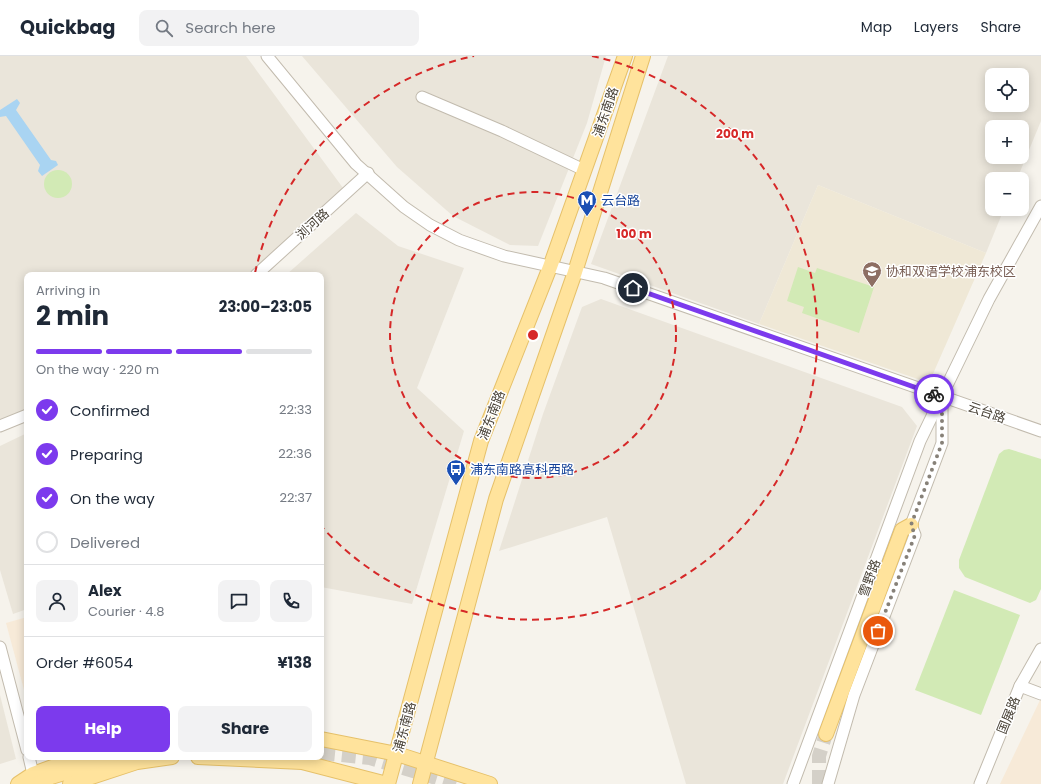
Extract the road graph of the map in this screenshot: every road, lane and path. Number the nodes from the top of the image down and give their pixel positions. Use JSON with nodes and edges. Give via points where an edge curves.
{"nodes":[{"id":1,"x":267,"y":56,"type":"edge"},
{"id":2,"x":625,"y":56,"type":"edge"},
{"id":3,"x":643,"y":56,"type":"edge"},
{"id":4,"x":422,"y":98,"type":"dead end"},
{"id":5,"x":584,"y":170,"type":"junction"},
{"id":6,"x":368,"y":173,"type":"junction"},
{"id":7,"x":1041,"y":206,"type":"edge"},
{"id":8,"x":550,"y":267,"type":"junction"},
{"id":9,"x":259,"y":272,"type":"edge"},
{"id":10,"x":575,"y":272,"type":"junction"},
{"id":11,"x":942,"y":397,"type":"junction"},
{"id":12,"x":24,"y":416,"type":"edge"},
{"id":13,"x":0,"y":426,"type":"edge"},
{"id":14,"x":1041,"y":431,"type":"edge"},
{"id":15,"x":911,"y":525,"type":"junction"},
{"id":16,"x":0,"y":647,"type":"edge"},
{"id":17,"x":1041,"y":649,"type":"edge"},
{"id":18,"x":1020,"y":686,"type":"junction"},
{"id":19,"x":1041,"y":694,"type":"edge"},
{"id":20,"x":826,"y":734,"type":"tunnel mouth"},
{"id":21,"x":24,"y":739,"type":"edge"},
{"id":22,"x":324,"y":740,"type":"edge"},
{"id":23,"x":397,"y":754,"type":"junction"},
{"id":24,"x":30,"y":760,"type":"edge"},
{"id":25,"x":74,"y":760,"type":"edge"},
{"id":26,"x":108,"y":760,"type":"edge"},
{"id":27,"x":151,"y":760,"type":"edge"},
{"id":28,"x":260,"y":760,"type":"edge"},
{"id":29,"x":426,"y":762,"type":"junction"},
{"id":30,"x":35,"y":779,"type":"edge"},
{"id":31,"x":18,"y":784,"type":"edge"},
{"id":32,"x":70,"y":784,"type":"edge"},
{"id":33,"x":387,"y":784,"type":"edge"},
{"id":34,"x":420,"y":784,"type":"edge"},
{"id":35,"x":490,"y":784,"type":"edge"},
{"id":36,"x":793,"y":784,"type":"edge"},
{"id":37,"x":828,"y":784,"type":"edge"},
{"id":38,"x":980,"y":784,"type":"edge"}],
"edges":[{"from":1,"to":6,"type":"street","name":"云台路","via":[[356,164]]},
{"from":2,"to":5,"type":"main road","name":"浦东南路"},
{"from":3,"to":10,"type":"main road","name":"浦东南路"},
{"from":4,"to":5,"type":"street"},
{"from":5,"to":8,"type":"main road","name":"浦东南路"},
{"from":6,"to":8,"type":"street","name":"云台路","via":[[404,207],[444,233],[488,252]]},
{"from":6,"to":9,"type":"street","name":"浏河路"},
{"from":7,"to":11,"type":"street","name":"雪野路","via":[[989,299]]},
{"from":8,"to":10,"type":"street","name":"云台路"},
{"from":8,"to":23,"type":"main road","name":"浦东南路","via":[[481,441]]},
{"from":10,"to":11,"type":"street","name":"云台路","via":[[604,278]]},
{"from":10,"to":29,"type":"main road","name":"浦东南路","via":[[496,499]]},
{"from":11,"to":14,"type":"street","name":"云台路"},
{"from":11,"to":15,"type":"street","name":"雪野路","via":[[942,443]]},
{"from":11,"to":36,"type":"street","name":"雪野路","via":[[920,441]]},
{"from":12,"to":13,"type":"street"},
{"from":15,"to":20,"type":"main road","via":[[902,530]]},
{"from":15,"to":37,"type":"street","name":"雪野路","via":[[915,535],[854,695]]},
{"from":16,"to":21,"type":"street"},
{"from":17,"to":18,"type":"street","name":"国展路"},
{"from":18,"to":19,"type":"street"},
{"from":18,"to":38,"type":"street","name":"国展路"},
{"from":22,"to":23,"type":"main road"},
{"from":23,"to":29,"type":"main road"},
{"from":23,"to":33,"type":"main road","name":"浦东南路"},
{"from":24,"to":30,"type":"street"},
{"from":25,"to":30,"type":"main road"},
{"from":26,"to":30,"type":"main road","via":[[51,778]]},
{"from":27,"to":32,"type":"main road","via":[[137,762]]},
{"from":28,"to":33,"type":"main road","via":[[302,762]]},
{"from":29,"to":34,"type":"main road","name":"浦东南路"},
{"from":29,"to":35,"type":"main road"},
{"from":30,"to":31,"type":"main road"}]}
